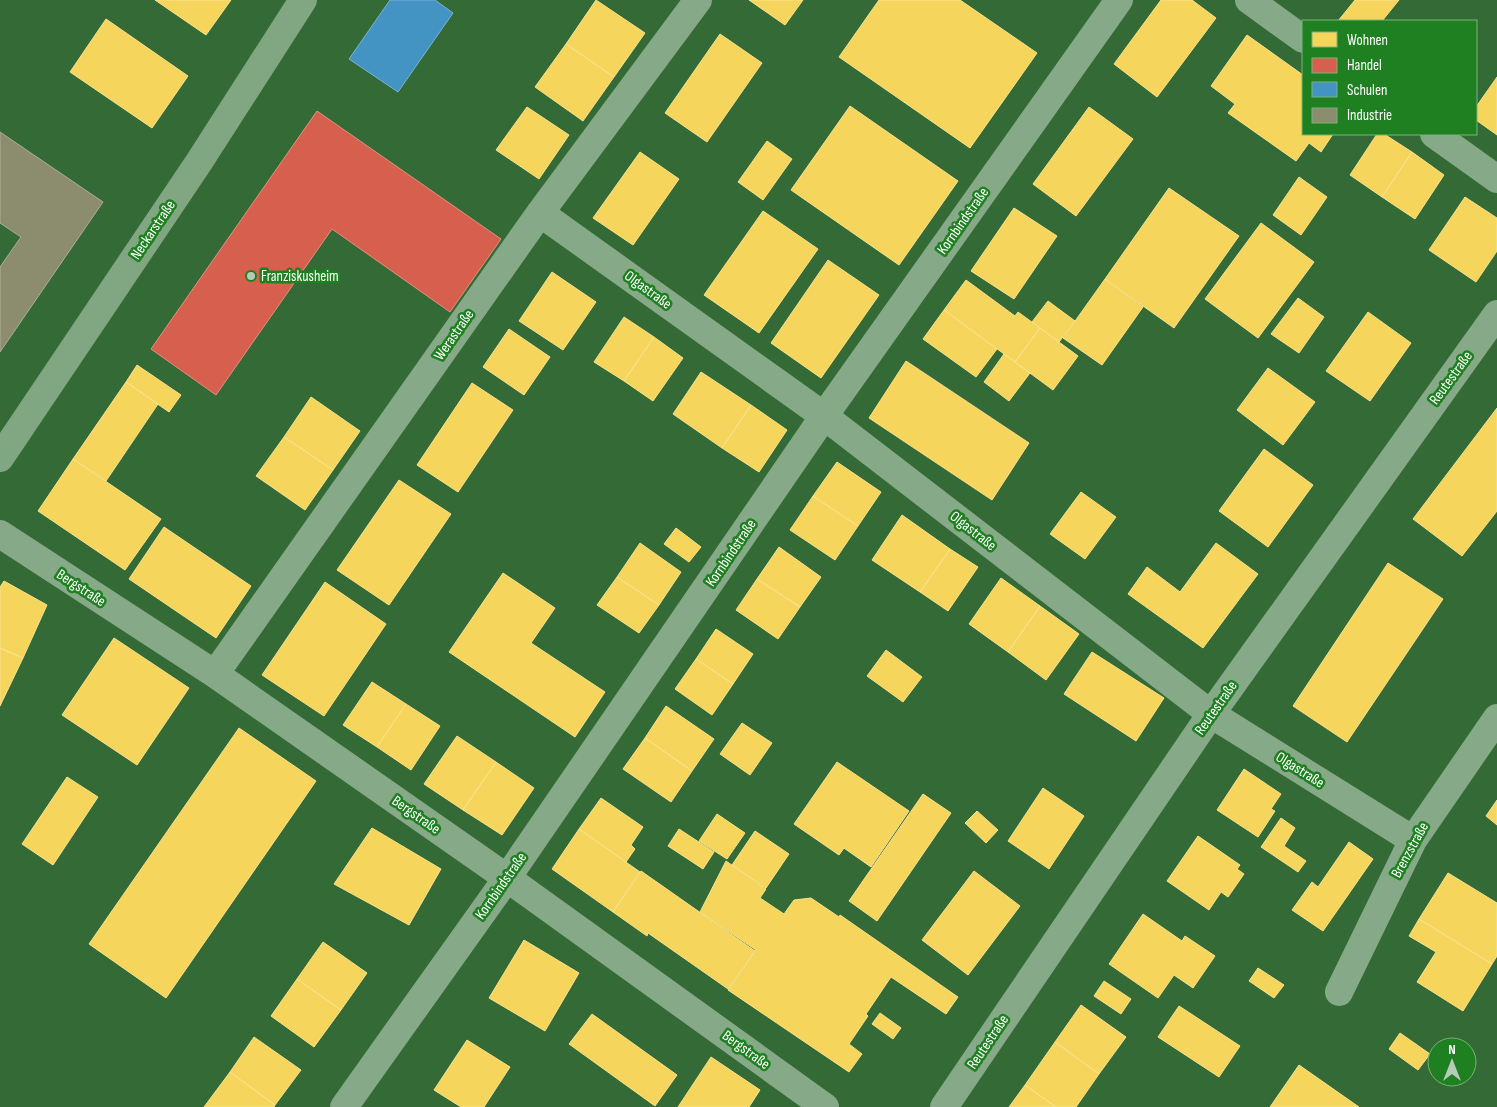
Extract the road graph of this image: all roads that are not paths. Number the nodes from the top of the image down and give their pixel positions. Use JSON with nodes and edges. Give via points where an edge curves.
{"nodes":[{"id":1,"x":303,"y":0,"type":"edge"},
{"id":2,"x":698,"y":0,"type":"edge"},
{"id":3,"x":1119,"y":0,"type":"edge"},
{"id":4,"x":1251,"y":1,"type":"edge"},
{"id":5,"x":1302,"y":38,"type":"edge"},
{"id":6,"x":1435,"y":135,"type":"edge"},
{"id":7,"x":1497,"y":179,"type":"edge"},
{"id":8,"x":540,"y":213,"type":"junction"},
{"id":9,"x":1497,"y":314,"type":"edge"},
{"id":10,"x":824,"y":416,"type":"junction"},
{"id":11,"x":0,"y":458,"type":"edge"},
{"id":12,"x":0,"y":534,"type":"edge"},
{"id":13,"x":215,"y":674,"type":"junction"},
{"id":14,"x":1211,"y":714,"type":"junction"},
{"id":15,"x":1497,"y":718,"type":"edge"},
{"id":16,"x":1413,"y":840,"type":"junction"},
{"id":17,"x":507,"y":878,"type":"junction"},
{"id":18,"x":1339,"y":992,"type":"dead end"},
{"id":19,"x":344,"y":1107,"type":"edge"},
{"id":20,"x":825,"y":1107,"type":"edge"},
{"id":21,"x":944,"y":1107,"type":"edge"}],
"edges":[{"from":1,"to":11,"type":"main road","name":"Neckarstraße","via":[[199,162]]},
{"from":2,"to":8,"type":"street","name":"Werastraße"},
{"from":3,"to":10,"type":"street","name":"Kornbindstraße"},
{"from":4,"to":5,"type":"street"},
{"from":6,"to":7,"type":"street"},
{"from":8,"to":10,"type":"street","name":"Olgastraße"},
{"from":8,"to":13,"type":"street","name":"Werastraße"},
{"from":9,"to":14,"type":"street","name":"Reutestraße"},
{"from":10,"to":14,"type":"street","name":"Olgastraße"},
{"from":10,"to":17,"type":"street","name":"Kornbindstraße"},
{"from":12,"to":13,"type":"street","name":"Bergstraße"},
{"from":13,"to":17,"type":"street","name":"Bergstraße"},
{"from":14,"to":16,"type":"street","name":"Olgastraße"},
{"from":14,"to":21,"type":"street","name":"Reutestraße"},
{"from":15,"to":16,"type":"street","name":"Brenzstraße"},
{"from":16,"to":18,"type":"street","name":"Brenzstraße"},
{"from":17,"to":19,"type":"street","name":"Kornbindstraße"},
{"from":17,"to":20,"type":"street","name":"Bergstraße"}]}
